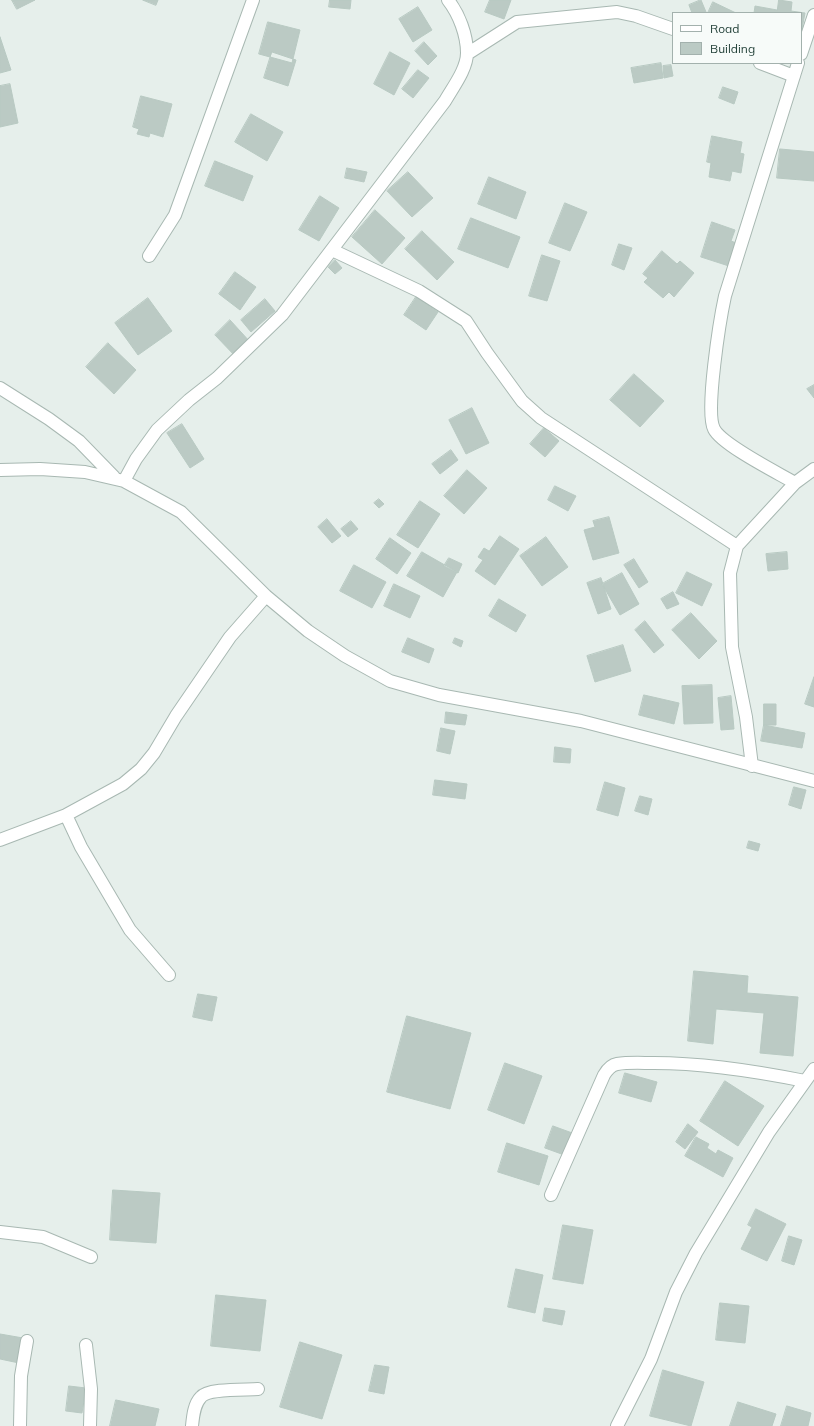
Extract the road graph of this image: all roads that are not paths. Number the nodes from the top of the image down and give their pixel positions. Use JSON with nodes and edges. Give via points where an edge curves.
{"nodes":[{"id":1,"x":253,"y":0,"type":"edge"},
{"id":2,"x":448,"y":0,"type":"edge"},
{"id":3,"x":814,"y":15,"type":"edge"},
{"id":4,"x":672,"y":29,"type":"edge"},
{"id":5,"x":802,"y":51,"type":"edge"},
{"id":6,"x":467,"y":54,"type":"junction"},
{"id":7,"x":763,"y":64,"type":"edge"},
{"id":8,"x":798,"y":64,"type":"edge"},
{"id":9,"x":794,"y":76,"type":"junction"},
{"id":10,"x":332,"y":250,"type":"junction"},
{"id":11,"x":149,"y":256,"type":"dead end"},
{"id":12,"x":0,"y":388,"type":"edge"},
{"id":13,"x":814,"y":469,"type":"edge"},
{"id":14,"x":0,"y":470,"type":"edge"},
{"id":15,"x":119,"y":479,"type":"junction"},
{"id":16,"x":795,"y":483,"type":"junction"},
{"id":17,"x":737,"y":546,"type":"junction"},
{"id":18,"x":266,"y":596,"type":"junction"},
{"id":19,"x":752,"y":766,"type":"junction"},
{"id":20,"x":814,"y":781,"type":"edge"},
{"id":21,"x":66,"y":815,"type":"junction"},
{"id":22,"x":0,"y":840,"type":"edge"},
{"id":23,"x":169,"y":975,"type":"dead end"},
{"id":24,"x":814,"y":1069,"type":"edge"},
{"id":25,"x":805,"y":1081,"type":"junction"},
{"id":26,"x":551,"y":1195,"type":"dead end"},
{"id":27,"x":0,"y":1232,"type":"edge"},
{"id":28,"x":91,"y":1257,"type":"dead end"},
{"id":29,"x":27,"y":1341,"type":"dead end"},
{"id":30,"x":86,"y":1345,"type":"dead end"},
{"id":31,"x":258,"y":1389,"type":"dead end"},
{"id":32,"x":20,"y":1426,"type":"edge"},
{"id":33,"x":90,"y":1426,"type":"edge"},
{"id":34,"x":192,"y":1426,"type":"edge"},
{"id":35,"x":617,"y":1426,"type":"edge"}],
"edges":[{"from":1,"to":11,"type":"street","via":[[175,215]]},
{"from":2,"to":6,"type":"street","via":[[455,9],[464,34]]},
{"from":3,"to":5,"type":"street"},
{"from":4,"to":6,"type":"street","via":[[617,12],[516,22]]},
{"from":6,"to":10,"type":"street","via":[[460,75],[445,101]]},
{"from":7,"to":9,"type":"street"},
{"from":8,"to":9,"type":"street"},
{"from":9,"to":16,"type":"street","via":[[725,296],[719,326],[711,412],[714,429],[728,443]]},
{"from":10,"to":15,"type":"street","via":[[282,315],[217,378],[188,400],[157,430]]},
{"from":10,"to":17,"type":"street","via":[[419,291],[466,321],[522,401],[541,418]]},
{"from":12,"to":15,"type":"street","via":[[79,441]]},
{"from":13,"to":16,"type":"street"},
{"from":14,"to":15,"type":"street","via":[[85,472]]},
{"from":15,"to":18,"type":"street","via":[[181,512]]},
{"from":16,"to":17,"type":"street"},
{"from":17,"to":19,"type":"street","via":[[730,573],[732,647],[746,717]]},
{"from":18,"to":19,"type":"street","via":[[308,631],[344,656],[390,681],[439,695],[581,721]]},
{"from":18,"to":21,"type":"street","via":[[230,637],[141,769],[123,784]]},
{"from":19,"to":20,"type":"street"},
{"from":21,"to":22,"type":"street"},
{"from":21,"to":23,"type":"street","via":[[81,847],[130,930]]},
{"from":24,"to":25,"type":"street"},
{"from":25,"to":26,"type":"street","via":[[714,1066],[613,1066],[604,1075]]},
{"from":25,"to":35,"type":"street","via":[[769,1132],[696,1253],[676,1292],[651,1360]]},
{"from":27,"to":28,"type":"street","via":[[43,1237]]},
{"from":29,"to":32,"type":"street","via":[[21,1376]]},
{"from":30,"to":33,"type":"street","via":[[91,1389]]},
{"from":31,"to":34,"type":"street","via":[[210,1392],[201,1396],[193,1412]]}]}
